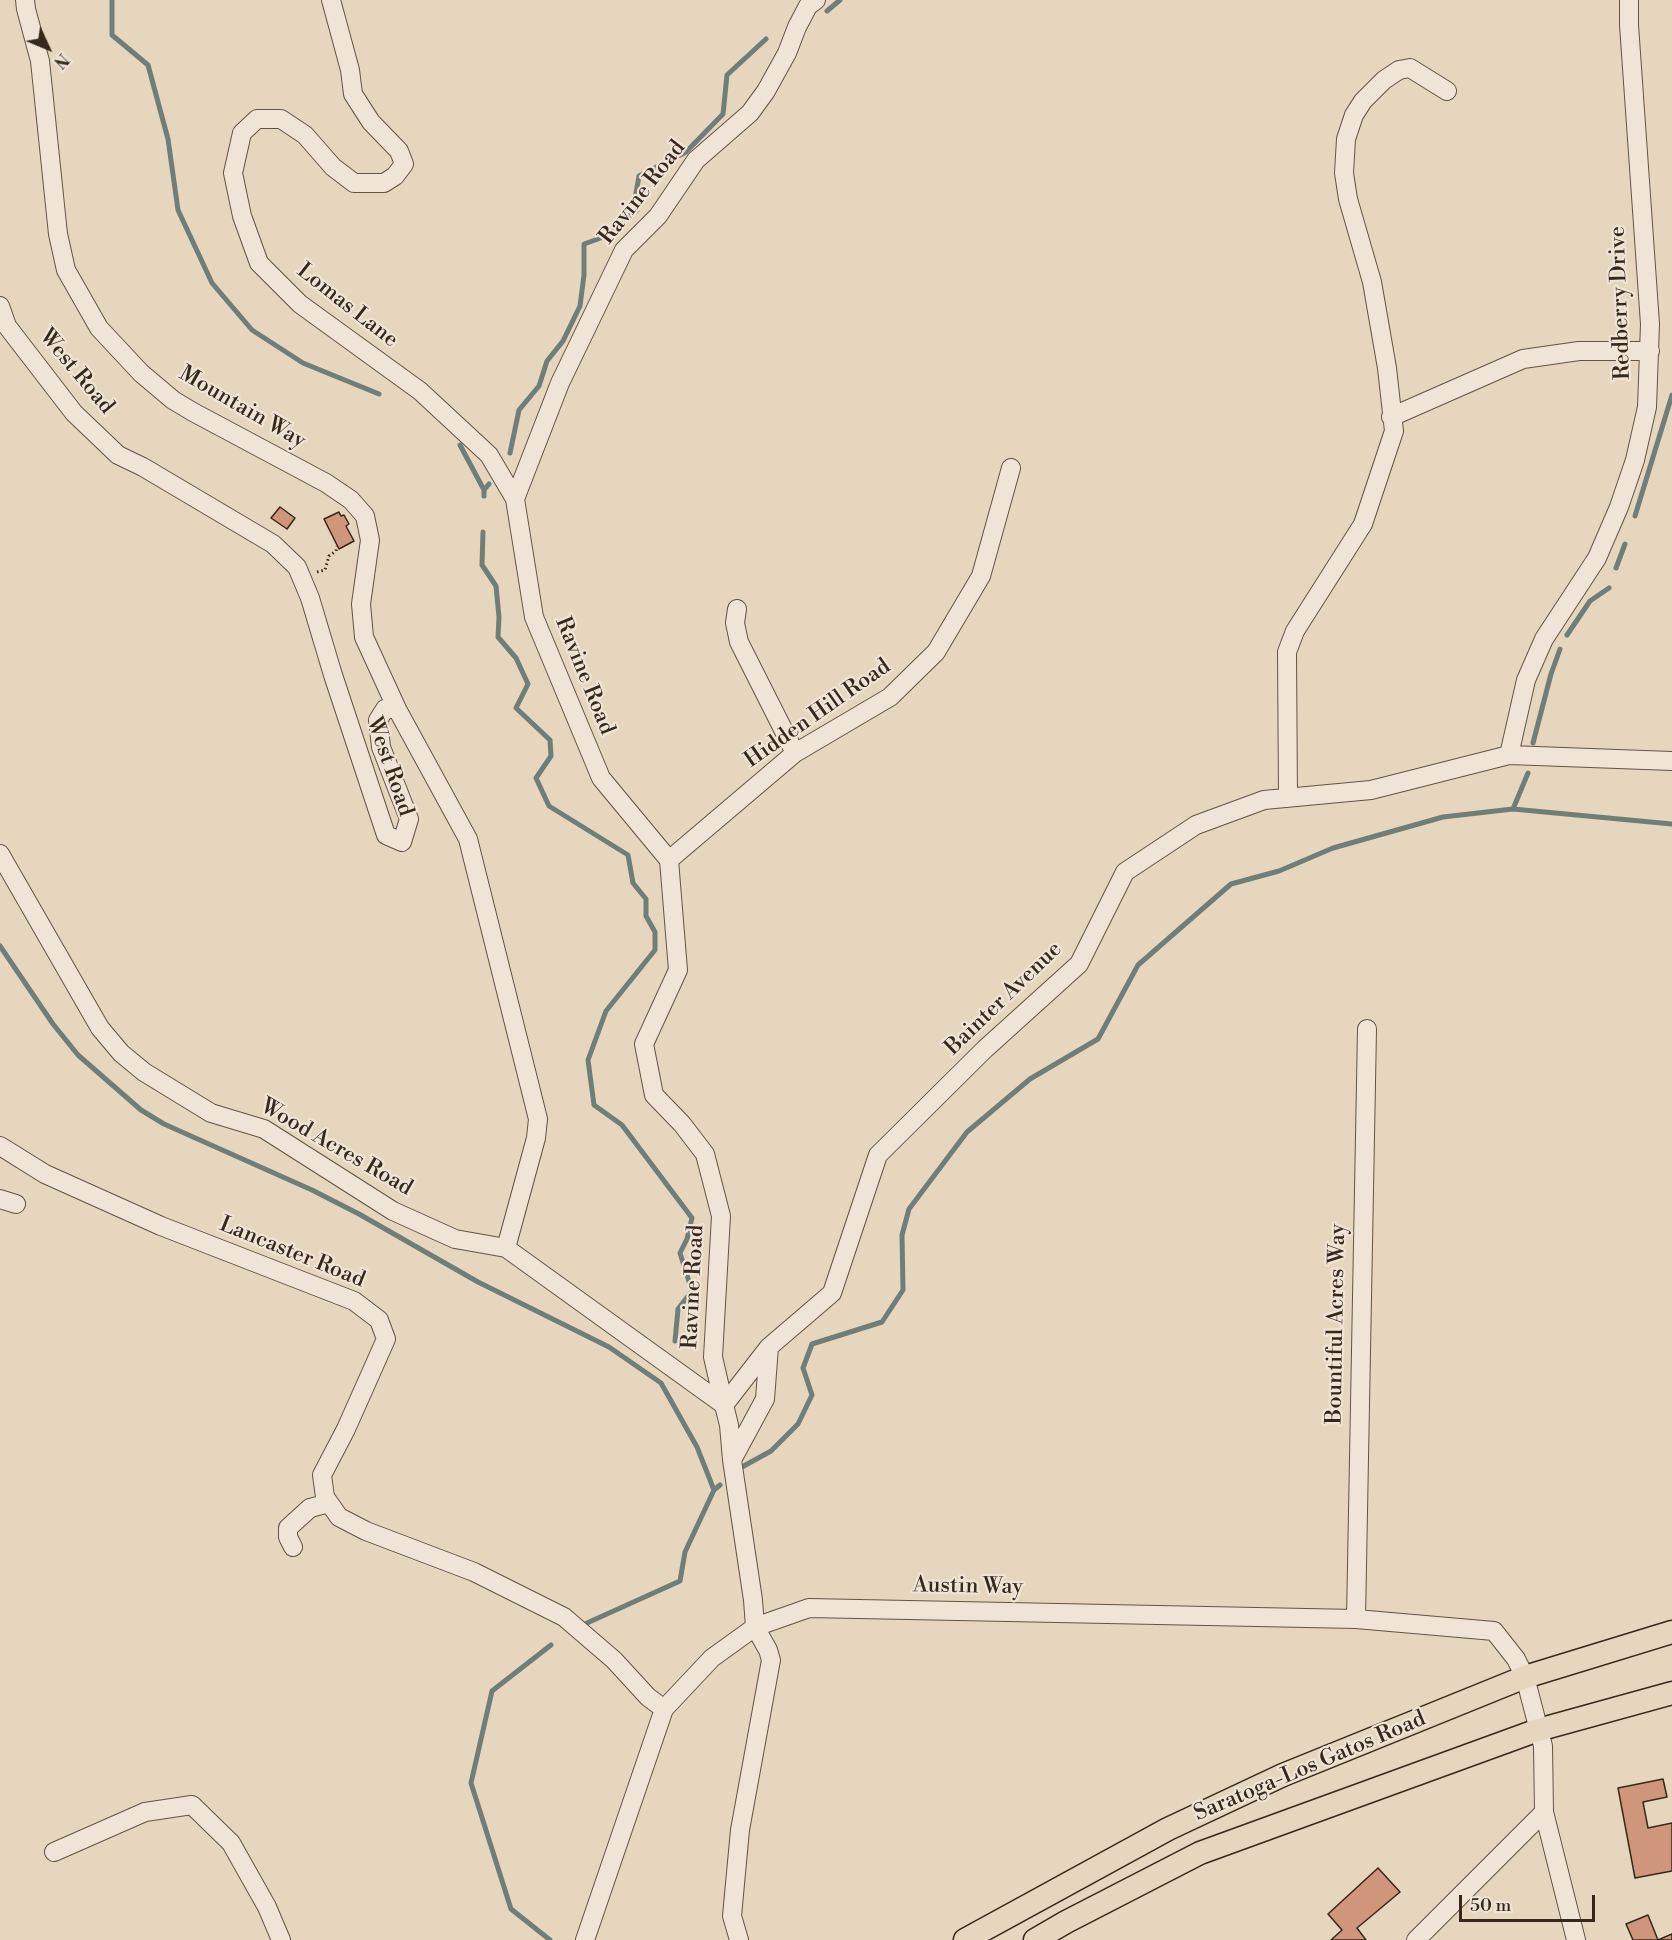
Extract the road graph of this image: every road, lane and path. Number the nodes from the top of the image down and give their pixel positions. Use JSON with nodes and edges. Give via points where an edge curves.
{"nodes":[{"id":1,"x":26,"y":0,"type":"edge"},
{"id":2,"x":331,"y":0,"type":"edge"},
{"id":3,"x":816,"y":0,"type":"edge"},
{"id":4,"x":1629,"y":0,"type":"edge"},
{"id":5,"x":1447,"y":91,"type":"dead end"},
{"id":6,"x":0,"y":306,"type":"edge"},
{"id":7,"x":1650,"y":351,"type":"junction"},
{"id":8,"x":1391,"y":417,"type":"junction"},
{"id":9,"x":1011,"y":468,"type":"dead end"},
{"id":10,"x":515,"y":499,"type":"junction"},
{"id":11,"x":337,"y":546,"type":"dead end"},
{"id":12,"x":301,"y":577,"type":"junction"},
{"id":13,"x":737,"y":609,"type":"dead end"},
{"id":14,"x":397,"y":709,"type":"junction"},
{"id":15,"x":795,"y":753,"type":"junction"},
{"id":16,"x":1509,"y":755,"type":"junction"},
{"id":17,"x":1672,"y":761,"type":"edge"},
{"id":18,"x":1288,"y":798,"type":"junction"},
{"id":19,"x":0,"y":854,"type":"edge"},
{"id":20,"x":669,"y":860,"type":"junction"},
{"id":21,"x":1367,"y":1029,"type":"dead end"},
{"id":22,"x":0,"y":1146,"type":"edge"},
{"id":23,"x":506,"y":1248,"type":"junction"},
{"id":24,"x":769,"y":1347,"type":"junction"},
{"id":25,"x":724,"y":1405,"type":"junction"},
{"id":26,"x":732,"y":1460,"type":"junction"},
{"id":27,"x":328,"y":1503,"type":"junction"},
{"id":28,"x":293,"y":1547,"type":"dead end"},
{"id":29,"x":1356,"y":1619,"type":"junction"},
{"id":30,"x":755,"y":1627,"type":"junction"},
{"id":31,"x":1672,"y":1632,"type":"edge"},
{"id":32,"x":1525,"y":1677,"type":"junction"},
{"id":33,"x":1672,"y":1693,"type":"edge"},
{"id":34,"x":664,"y":1709,"type":"junction"},
{"id":35,"x":1538,"y":1730,"type":"junction"},
{"id":36,"x":1544,"y":1812,"type":"junction"},
{"id":37,"x":54,"y":1852,"type":"dead end"},
{"id":38,"x":281,"y":1940,"type":"edge"},
{"id":39,"x":585,"y":1940,"type":"edge"},
{"id":40,"x":739,"y":1940,"type":"edge"},
{"id":41,"x":965,"y":1940,"type":"edge"},
{"id":42,"x":1035,"y":1940,"type":"edge"},
{"id":43,"x":1416,"y":1940,"type":"edge"},
{"id":44,"x":1576,"y":1940,"type":"edge"}],
"edges":[{"from":1,"to":14,"type":"street","name":"Mountain Way","via":[[40,61],[58,234],[66,270],[99,328],[173,400],[326,483],[351,500],[365,516],[370,540],[361,604],[364,637]]},
{"from":2,"to":10,"type":"street","name":"Lomas Lane","via":[[353,94],[370,122],[399,151],[404,164],[384,183],[354,183],[333,167],[304,135],[281,119],[257,119],[242,133],[232,172],[259,263],[300,304],[420,391],[489,455]]},
{"from":3,"to":10,"type":"street","name":"Ravine Road","via":[[808,6],[787,53],[750,113],[696,160],[658,216],[624,250],[560,382]]},
{"from":4,"to":7,"type":"street","name":"Redberry Drive"},
{"from":5,"to":8,"type":"street","via":[[1410,68],[1399,70],[1363,101],[1346,139],[1343,165],[1348,199],[1372,282]]},
{"from":6,"to":12,"type":"street","name":"West Road","via":[[7,326],[74,413],[117,455],[153,472],[273,544],[297,567]]},
{"from":7,"to":8,"type":"street","via":[[1579,351],[1523,359]]},
{"from":7,"to":16,"type":"street","name":"Redberry Drive","via":[[1647,407],[1619,507],[1597,558],[1544,639],[1526,680]]},
{"from":8,"to":18,"type":"street","via":[[1394,431],[1364,524],[1295,631],[1287,652]]},
{"from":9,"to":15,"type":"street","name":"Hidden Hill Road","via":[[981,576],[936,652],[890,697]]},
{"from":10,"to":20,"type":"street","name":"Ravine Road","via":[[534,617],[601,777]]},
{"from":11,"to":12,"type":"path","via":[[325,570]]},
{"from":12,"to":14,"type":"street","name":"West Road","via":[[386,835],[402,842],[409,819],[381,747],[378,720],[385,709]]},
{"from":13,"to":15,"type":"street","via":[[739,642]]},
{"from":14,"to":23,"type":"street","name":"West Road","via":[[468,839],[537,1119],[536,1138]]},
{"from":15,"to":20,"type":"street","name":"Hidden Hill Road"},
{"from":16,"to":17,"type":"street","name":"Bainter Avenue"},
{"from":16,"to":18,"type":"street","name":"Bainter Avenue","via":[[1371,790]]},
{"from":18,"to":24,"type":"street","name":"Bainter Avenue","via":[[1264,800],[1196,825],[1125,872],[1080,964],[985,1049],[878,1155],[832,1293]]},
{"from":19,"to":23,"type":"street","name":"Wood Acres Road","via":[[100,1028],[144,1072],[212,1113],[264,1129],[393,1211],[455,1239]]},
{"from":20,"to":25,"type":"street","name":"Ravine Road","via":[[678,970],[644,1044],[654,1095],[705,1154],[721,1216],[713,1357]]},
{"from":21,"to":29,"type":"street","name":"Bountiful Acres Way"},
{"from":22,"to":27,"type":"street","name":"Lancaster Road","via":[[45,1174],[161,1226],[354,1301],[379,1320],[386,1339],[322,1475]]},
{"from":23,"to":25,"type":"street","name":"Wood Acres Road"},
{"from":24,"to":25,"type":"street","name":"Bainter Avenue"},
{"from":24,"to":26,"type":"street","via":[[765,1399]]},
{"from":25,"to":26,"type":"street"},
{"from":26,"to":30,"type":"street"},
{"from":27,"to":28,"type":"street","via":[[310,1508],[288,1528]]},
{"from":27,"to":34,"type":"street","via":[[339,1516],[366,1531],[474,1572],[564,1617]]},
{"from":29,"to":30,"type":"street","name":"Austin Way","via":[[809,1608]]},
{"from":29,"to":32,"type":"street","name":"Austin Way","via":[[1494,1631]]},
{"from":30,"to":34,"type":"street","name":"Austin Way","via":[[712,1658]]},
{"from":30,"to":40,"type":"street","via":[[771,1660],[740,1830],[732,1916]]},
{"from":31,"to":32,"type":"main road","name":"Saratoga-Los Gatos Road"},
{"from":32,"to":35,"type":"street"},
{"from":32,"to":41,"type":"main road","name":"Saratoga-Los Gatos Road","via":[[1284,1775],[1189,1820]]},
{"from":33,"to":35,"type":"main road","name":"Saratoga-Los Gatos Road"},
{"from":34,"to":39,"type":"street","name":"Austin Way"},
{"from":35,"to":36,"type":"street","via":[[1543,1746]]},
{"from":35,"to":42,"type":"main road","name":"Saratoga-Los Gatos Road","via":[[1200,1853]]},
{"from":36,"to":43,"type":"street"},
{"from":36,"to":44,"type":"street"},
{"from":37,"to":38,"type":"street","via":[[145,1812],[192,1805],[231,1843]]}]}
